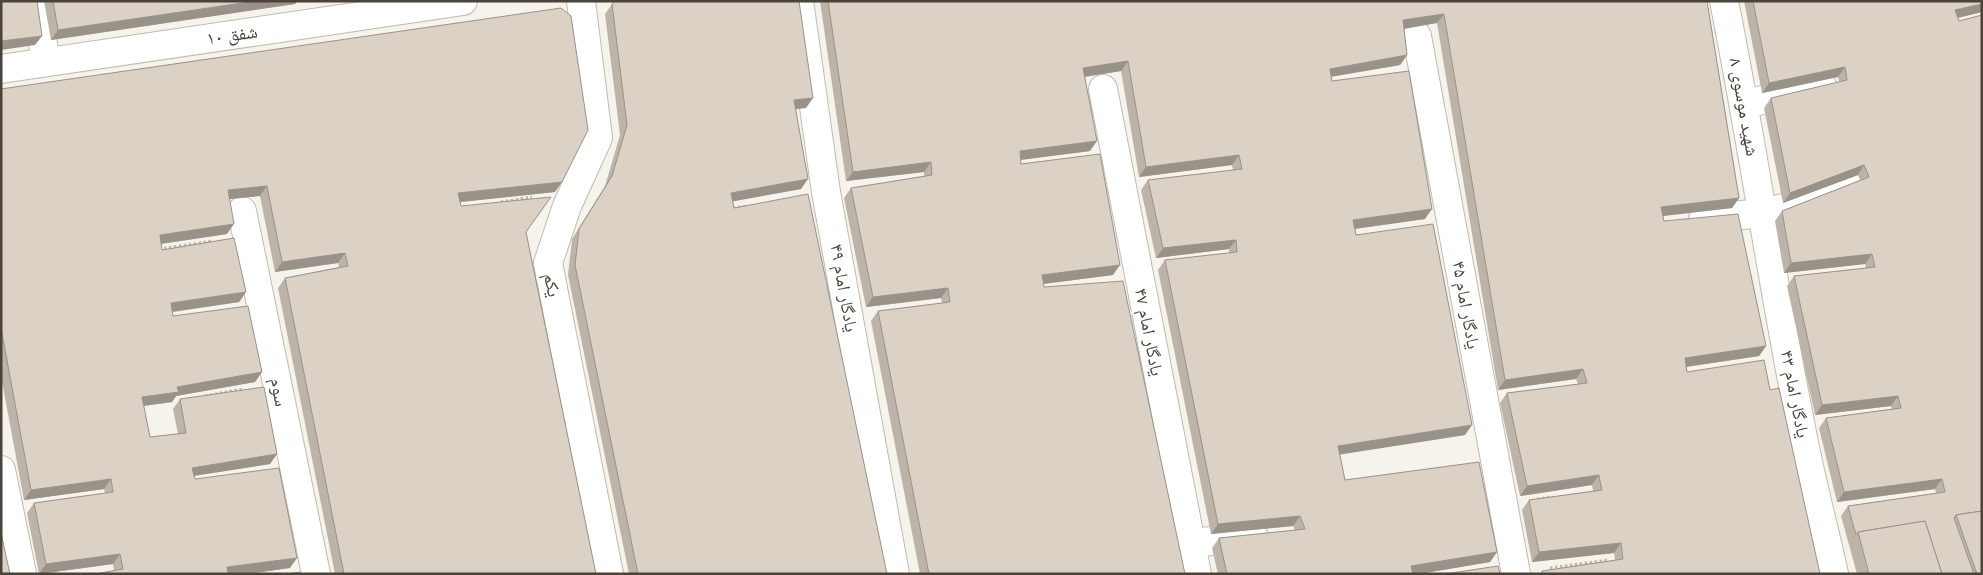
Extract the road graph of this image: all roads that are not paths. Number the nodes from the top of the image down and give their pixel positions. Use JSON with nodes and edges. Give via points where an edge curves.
{"nodes":[{"id":1,"x":36,"y":1,"type":"edge"},
{"id":2,"x":463,"y":1,"type":"edge"},
{"id":3,"x":581,"y":1,"type":"edge"},
{"id":4,"x":799,"y":1,"type":"edge"},
{"id":5,"x":1724,"y":1,"type":"edge"},
{"id":6,"x":1417,"y":36,"type":"edge"},
{"id":7,"x":46,"y":62,"type":"junction"},
{"id":8,"x":1,"y":68,"type":"edge"},
{"id":9,"x":1835,"y":83,"type":"edge"},
{"id":10,"x":1102,"y":89,"type":"dead end"},
{"id":11,"x":1745,"y":104,"type":"junction"},
{"id":12,"x":1856,"y":182,"type":"edge"},
{"id":13,"x":1762,"y":213,"type":"junction"},
{"id":14,"x":1680,"y":221,"type":"edge"},
{"id":15,"x":245,"y":223,"type":"road end"},
{"id":16,"x":1788,"y":358,"type":"junction"},
{"id":17,"x":1760,"y":362,"type":"edge"},
{"id":18,"x":1827,"y":420,"type":"edge"},
{"id":19,"x":1800,"y":423,"type":"junction"},
{"id":20,"x":1,"y":470,"type":"edge"},
{"id":21,"x":1282,"y":534,"type":"edge"},
{"id":22,"x":1191,"y":543,"type":"junction"},
{"id":23,"x":1516,"y":573,"type":"edge"},
{"id":24,"x":22,"y":574,"type":"edge"},
{"id":25,"x":316,"y":574,"type":"edge"},
{"id":26,"x":609,"y":574,"type":"edge"},
{"id":27,"x":895,"y":574,"type":"edge"},
{"id":28,"x":1196,"y":574,"type":"edge"},
{"id":29,"x":1834,"y":574,"type":"edge"}],
"edges":[{"from":1,"to":7,"type":"street"},
{"from":2,"to":7,"type":"street","name":"شفق ۱۰"},
{"from":3,"to":26,"type":"street","name":"یکم","via":[[598,138],[567,206],[548,263]]},
{"from":4,"to":27,"type":"street","name":"یادگار امام ۴۹","via":[[826,192]]},
{"from":5,"to":11,"type":"street","name":"شهید موسوی ۸"},
{"from":6,"to":23,"type":"street","name":"یادگار امام ۴۵"},
{"from":7,"to":8,"type":"street","name":"شفق ۱۰"},
{"from":9,"to":11,"type":"street"},
{"from":10,"to":22,"type":"street","name":"یادگار امام ۴۷"},
{"from":11,"to":13,"type":"street","name":"شهید موسوی ۸"},
{"from":12,"to":13,"type":"street","via":[[1788,208]]},
{"from":13,"to":14,"type":"street"},
{"from":13,"to":16,"type":"street","name":"یادگار امام ۴۳","via":[[1784,280]]},
{"from":15,"to":25,"type":"street","name":"سوم"},
{"from":16,"to":17,"type":"street"},
{"from":16,"to":19,"type":"street","name":"یادگار امام ۴۳"},
{"from":18,"to":19,"type":"street"},
{"from":19,"to":29,"type":"street","name":"یادگار امام ۴۳"},
{"from":20,"to":24,"type":"street"},
{"from":21,"to":22,"type":"street"},
{"from":22,"to":28,"type":"street","name":"یادگار امام ۴۷"}]}
